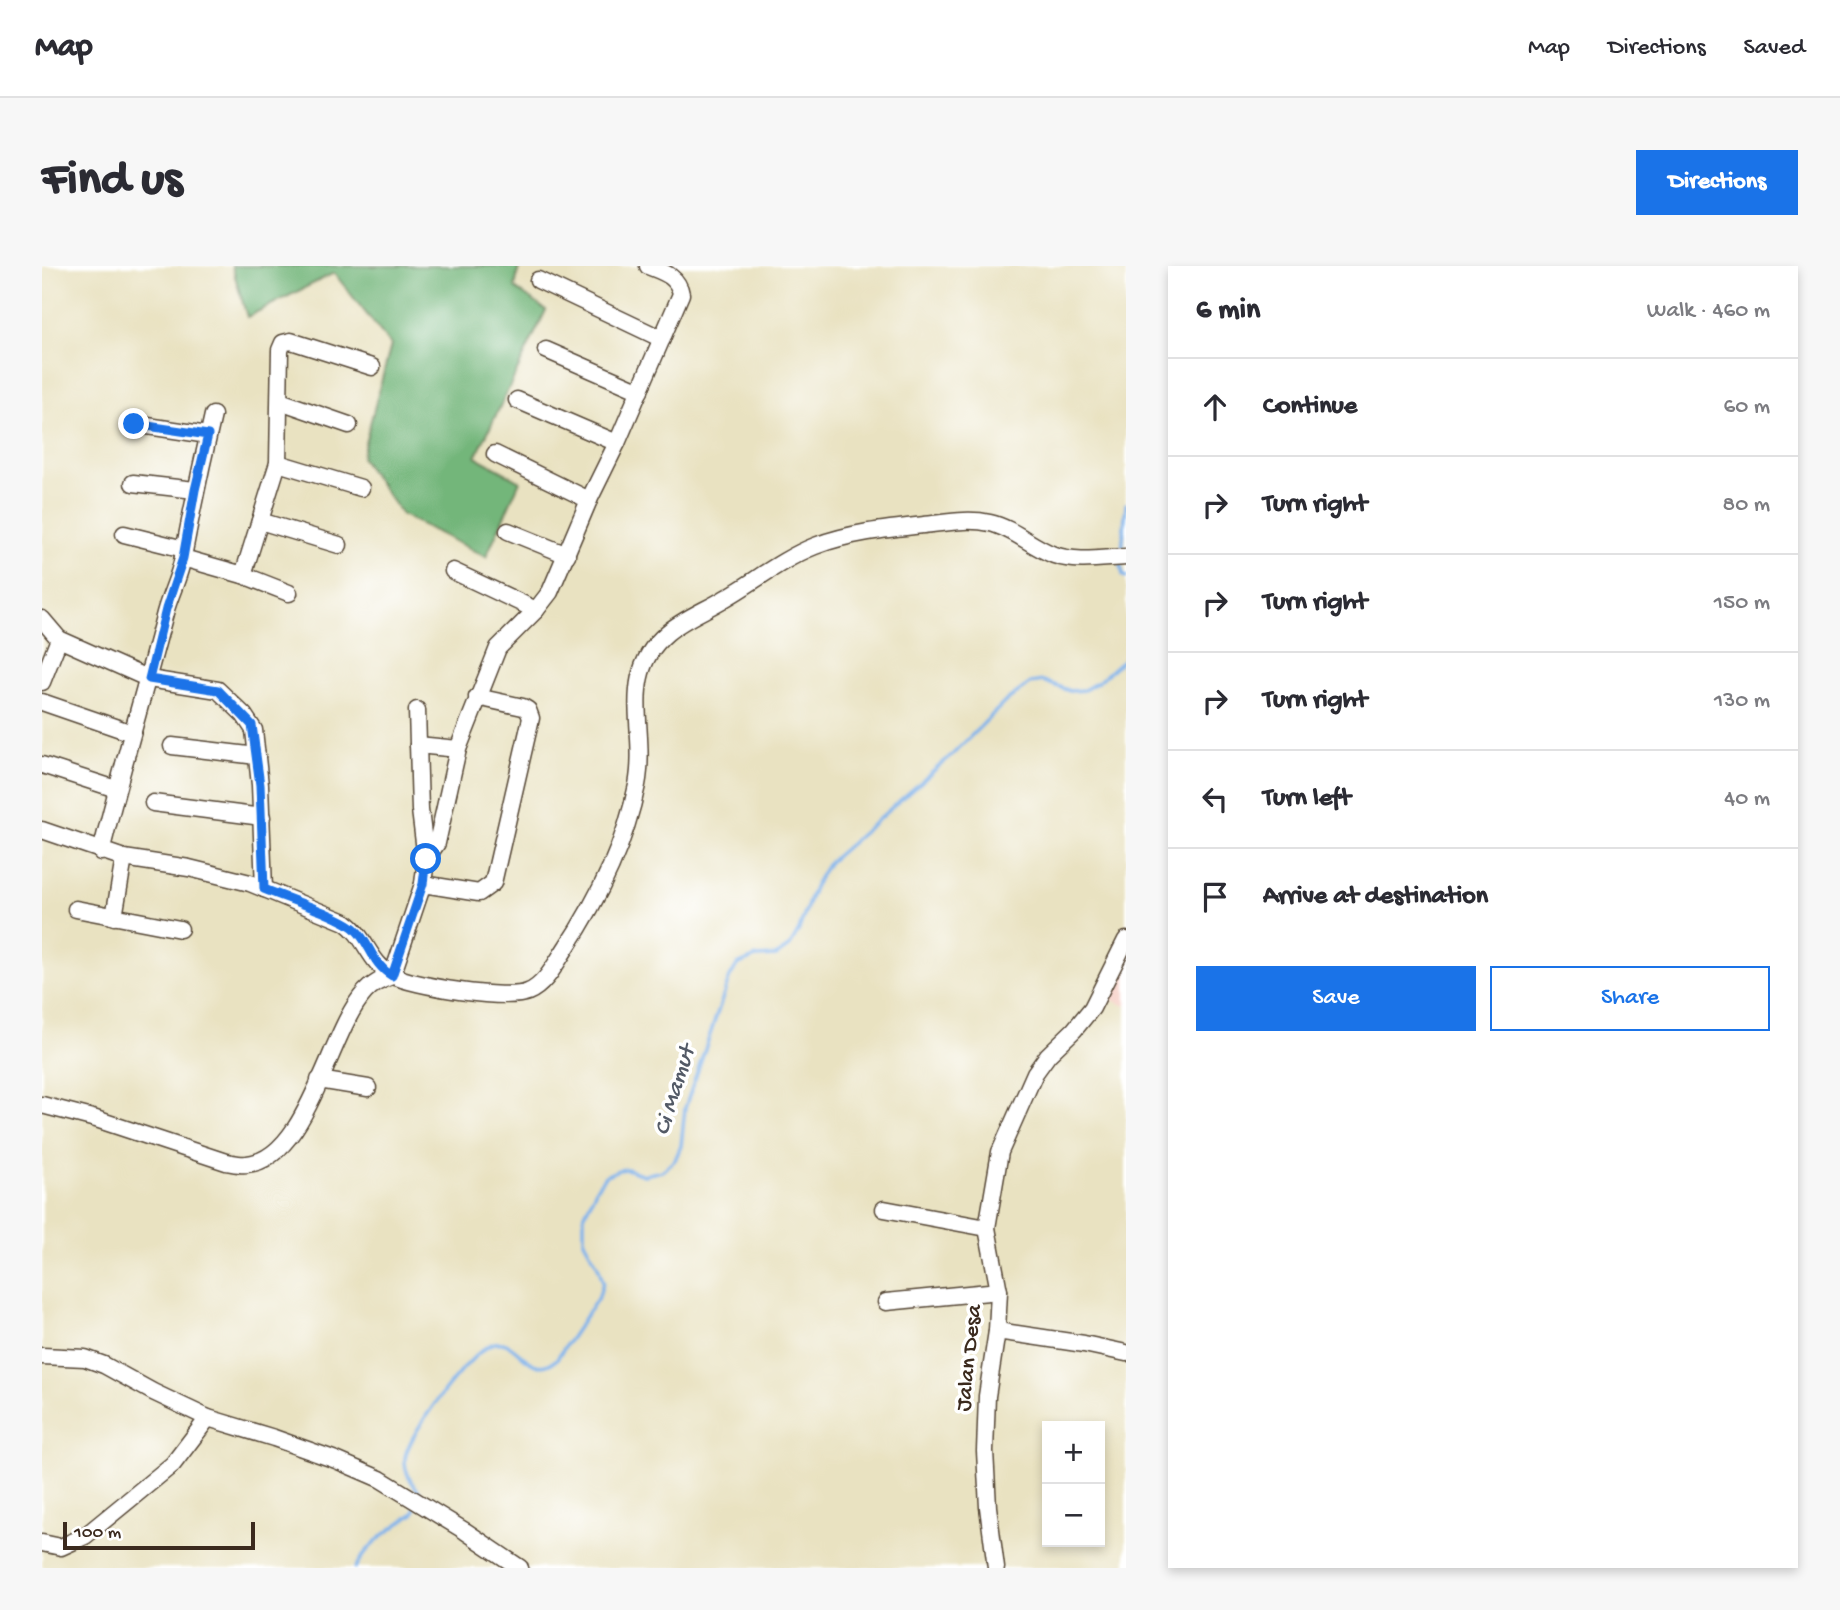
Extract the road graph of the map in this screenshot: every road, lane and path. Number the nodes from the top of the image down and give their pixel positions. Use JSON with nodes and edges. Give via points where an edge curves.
{"nodes":[{"id":1,"x":648,"y":266,"type":"edge"},
{"id":2,"x":538,"y":280,"type":"dead end"},
{"id":3,"x":662,"y":339,"type":"junction"},
{"id":4,"x":546,"y":349,"type":"dead end"},
{"id":5,"x":372,"y":367,"type":"dead end"},
{"id":6,"x":640,"y":391,"type":"junction"},
{"id":7,"x":517,"y":400,"type":"dead end"},
{"id":8,"x":280,"y":401,"type":"junction"},
{"id":9,"x":213,"y":415,"type":"dead end"},
{"id":10,"x":134,"y":424,"type":"dead end"},
{"id":11,"x":349,"y":425,"type":"dead end"},
{"id":12,"x":208,"y":435,"type":"junction"},
{"id":13,"x":617,"y":443,"type":"junction"},
{"id":14,"x":495,"y":454,"type":"dead end"},
{"id":15,"x":278,"y":463,"type":"junction"},
{"id":16,"x":133,"y":483,"type":"dead end"},
{"id":17,"x":361,"y":488,"type":"dead end"},
{"id":18,"x":195,"y":490,"type":"junction"},
{"id":19,"x":589,"y":500,"type":"junction"},
{"id":20,"x":260,"y":520,"type":"junction"},
{"id":21,"x":508,"y":531,"type":"dead end"},
{"id":22,"x":124,"y":534,"type":"dead end"},
{"id":23,"x":339,"y":545,"type":"dead end"},
{"id":24,"x":183,"y":554,"type":"junction"},
{"id":25,"x":567,"y":555,"type":"junction"},
{"id":26,"x":1121,"y":557,"type":"edge"},
{"id":27,"x":453,"y":570,"type":"dead end"},
{"id":28,"x":243,"y":575,"type":"junction"},
{"id":29,"x":289,"y":593,"type":"dead end"},
{"id":30,"x":536,"y":610,"type":"junction"},
{"id":31,"x":42,"y":619,"type":"edge"},
{"id":32,"x":59,"y":639,"type":"junction"},
{"id":33,"x":149,"y":679,"type":"junction"},
{"id":34,"x":42,"y":682,"type":"edge"},
{"id":35,"x":477,"y":697,"type":"junction"},
{"id":36,"x":42,"y":702,"type":"edge"},
{"id":37,"x":417,"y":710,"type":"dead end"},
{"id":38,"x":132,"y":733,"type":"junction"},
{"id":39,"x":418,"y":745,"type":"junction"},
{"id":40,"x":172,"y":746,"type":"dead end"},
{"id":41,"x":458,"y":749,"type":"junction"},
{"id":42,"x":257,"y":756,"type":"junction"},
{"id":43,"x":42,"y":765,"type":"edge"},
{"id":44,"x":117,"y":789,"type":"junction"},
{"id":45,"x":153,"y":803,"type":"dead end"},
{"id":46,"x":262,"y":817,"type":"junction"},
{"id":47,"x":42,"y":830,"type":"edge"},
{"id":48,"x":101,"y":852,"type":"junction"},
{"id":49,"x":124,"y":858,"type":"junction"},
{"id":50,"x":426,"y":859,"type":"junction"},
{"id":51,"x":423,"y":884,"type":"junction"},
{"id":52,"x":264,"y":889,"type":"junction"},
{"id":53,"x":76,"y":908,"type":"dead end"},
{"id":54,"x":114,"y":918,"type":"junction"},
{"id":55,"x":180,"y":929,"type":"dead end"},
{"id":56,"x":1126,"y":940,"type":"edge"},
{"id":57,"x":392,"y":976,"type":"junction"},
{"id":58,"x":319,"y":1080,"type":"junction"},
{"id":59,"x":368,"y":1088,"type":"dead end"},
{"id":60,"x":42,"y":1105,"type":"edge"},
{"id":61,"x":884,"y":1209,"type":"dead end"},
{"id":62,"x":987,"y":1228,"type":"junction"},
{"id":63,"x":999,"y":1291,"type":"junction"},
{"id":64,"x":886,"y":1303,"type":"dead end"},
{"id":65,"x":997,"y":1331,"type":"junction"},
{"id":66,"x":1126,"y":1353,"type":"edge"},
{"id":67,"x":42,"y":1356,"type":"edge"},
{"id":68,"x":208,"y":1418,"type":"junction"},
{"id":69,"x":42,"y":1543,"type":"edge"},
{"id":70,"x":520,"y":1568,"type":"edge"},
{"id":71,"x":996,"y":1568,"type":"edge"}],
"edges":[{"from":1,"to":3,"type":"street","via":[[670,275],[680,288]]},
{"from":2,"to":3,"type":"street"},
{"from":3,"to":6,"type":"street"},
{"from":4,"to":6,"type":"street"},
{"from":5,"to":8,"type":"street","via":[[288,341],[279,350]]},
{"from":6,"to":13,"type":"street"},
{"from":7,"to":13,"type":"street"},
{"from":8,"to":11,"type":"street"},
{"from":8,"to":15,"type":"street"},
{"from":9,"to":12,"type":"street"},
{"from":10,"to":12,"type":"street"},
{"from":12,"to":18,"type":"street"},
{"from":13,"to":19,"type":"street"},
{"from":14,"to":19,"type":"street"},
{"from":15,"to":17,"type":"street"},
{"from":15,"to":20,"type":"street"},
{"from":16,"to":18,"type":"street"},
{"from":18,"to":24,"type":"street"},
{"from":19,"to":25,"type":"street"},
{"from":20,"to":23,"type":"street"},
{"from":20,"to":28,"type":"street"},
{"from":21,"to":25,"type":"street"},
{"from":22,"to":24,"type":"street"},
{"from":24,"to":28,"type":"street"},
{"from":24,"to":33,"type":"street"},
{"from":25,"to":30,"type":"street"},
{"from":26,"to":57,"type":"street","via":[[1056,556],[1003,527],[968,521],[845,537],[814,546],[766,572],[669,631],[645,660],[637,690],[638,782],[626,830],[588,915],[537,986],[528,992],[494,994]]},
{"from":27,"to":30,"type":"street"},
{"from":28,"to":29,"type":"street"},
{"from":30,"to":35,"type":"street","via":[[498,648]]},
{"from":31,"to":32,"type":"street"},
{"from":32,"to":33,"type":"street"},
{"from":32,"to":34,"type":"street"},
{"from":33,"to":38,"type":"street"},
{"from":33,"to":42,"type":"street","via":[[218,690],[250,722]]},
{"from":35,"to":41,"type":"street"},
{"from":35,"to":51,"type":"street","via":[[523,707],[531,718],[493,883],[479,893]]},
{"from":36,"to":38,"type":"street"},
{"from":37,"to":39,"type":"street"},
{"from":38,"to":44,"type":"street"},
{"from":39,"to":41,"type":"street"},
{"from":39,"to":50,"type":"street"},
{"from":40,"to":42,"type":"street"},
{"from":41,"to":50,"type":"street","via":[[437,843]]},
{"from":42,"to":46,"type":"street"},
{"from":43,"to":44,"type":"street"},
{"from":44,"to":48,"type":"street"},
{"from":45,"to":46,"type":"street"},
{"from":46,"to":52,"type":"street"},
{"from":47,"to":48,"type":"street"},
{"from":48,"to":49,"type":"street"},
{"from":49,"to":52,"type":"street","via":[[189,868]]},
{"from":49,"to":54,"type":"street"},
{"from":50,"to":51,"type":"street"},
{"from":51,"to":57,"type":"street"},
{"from":52,"to":57,"type":"street","via":[[348,923],[374,960]]},
{"from":53,"to":54,"type":"street"},
{"from":54,"to":55,"type":"street"},
{"from":56,"to":62,"type":"street","name":"Jalan Desa","via":[[1092,1008],[1035,1073],[1003,1141]]},
{"from":57,"to":58,"type":"street","via":[[374,983],[357,1002]]},
{"from":58,"to":59,"type":"street"},
{"from":58,"to":60,"type":"street","via":[[293,1132],[280,1147],[246,1165]]},
{"from":61,"to":62,"type":"street"},
{"from":62,"to":63,"type":"street","name":"Jalan Desa"},
{"from":63,"to":64,"type":"street"},
{"from":63,"to":65,"type":"street","name":"Jalan Desa"},
{"from":65,"to":66,"type":"street"},
{"from":65,"to":71,"type":"street","name":"Jalan Desa","via":[[985,1451]]},
{"from":67,"to":68,"type":"street","via":[[104,1365]]},
{"from":68,"to":69,"type":"street","via":[[173,1464],[85,1536],[61,1547]]},
{"from":68,"to":70,"type":"street","via":[[380,1479]]}]}
